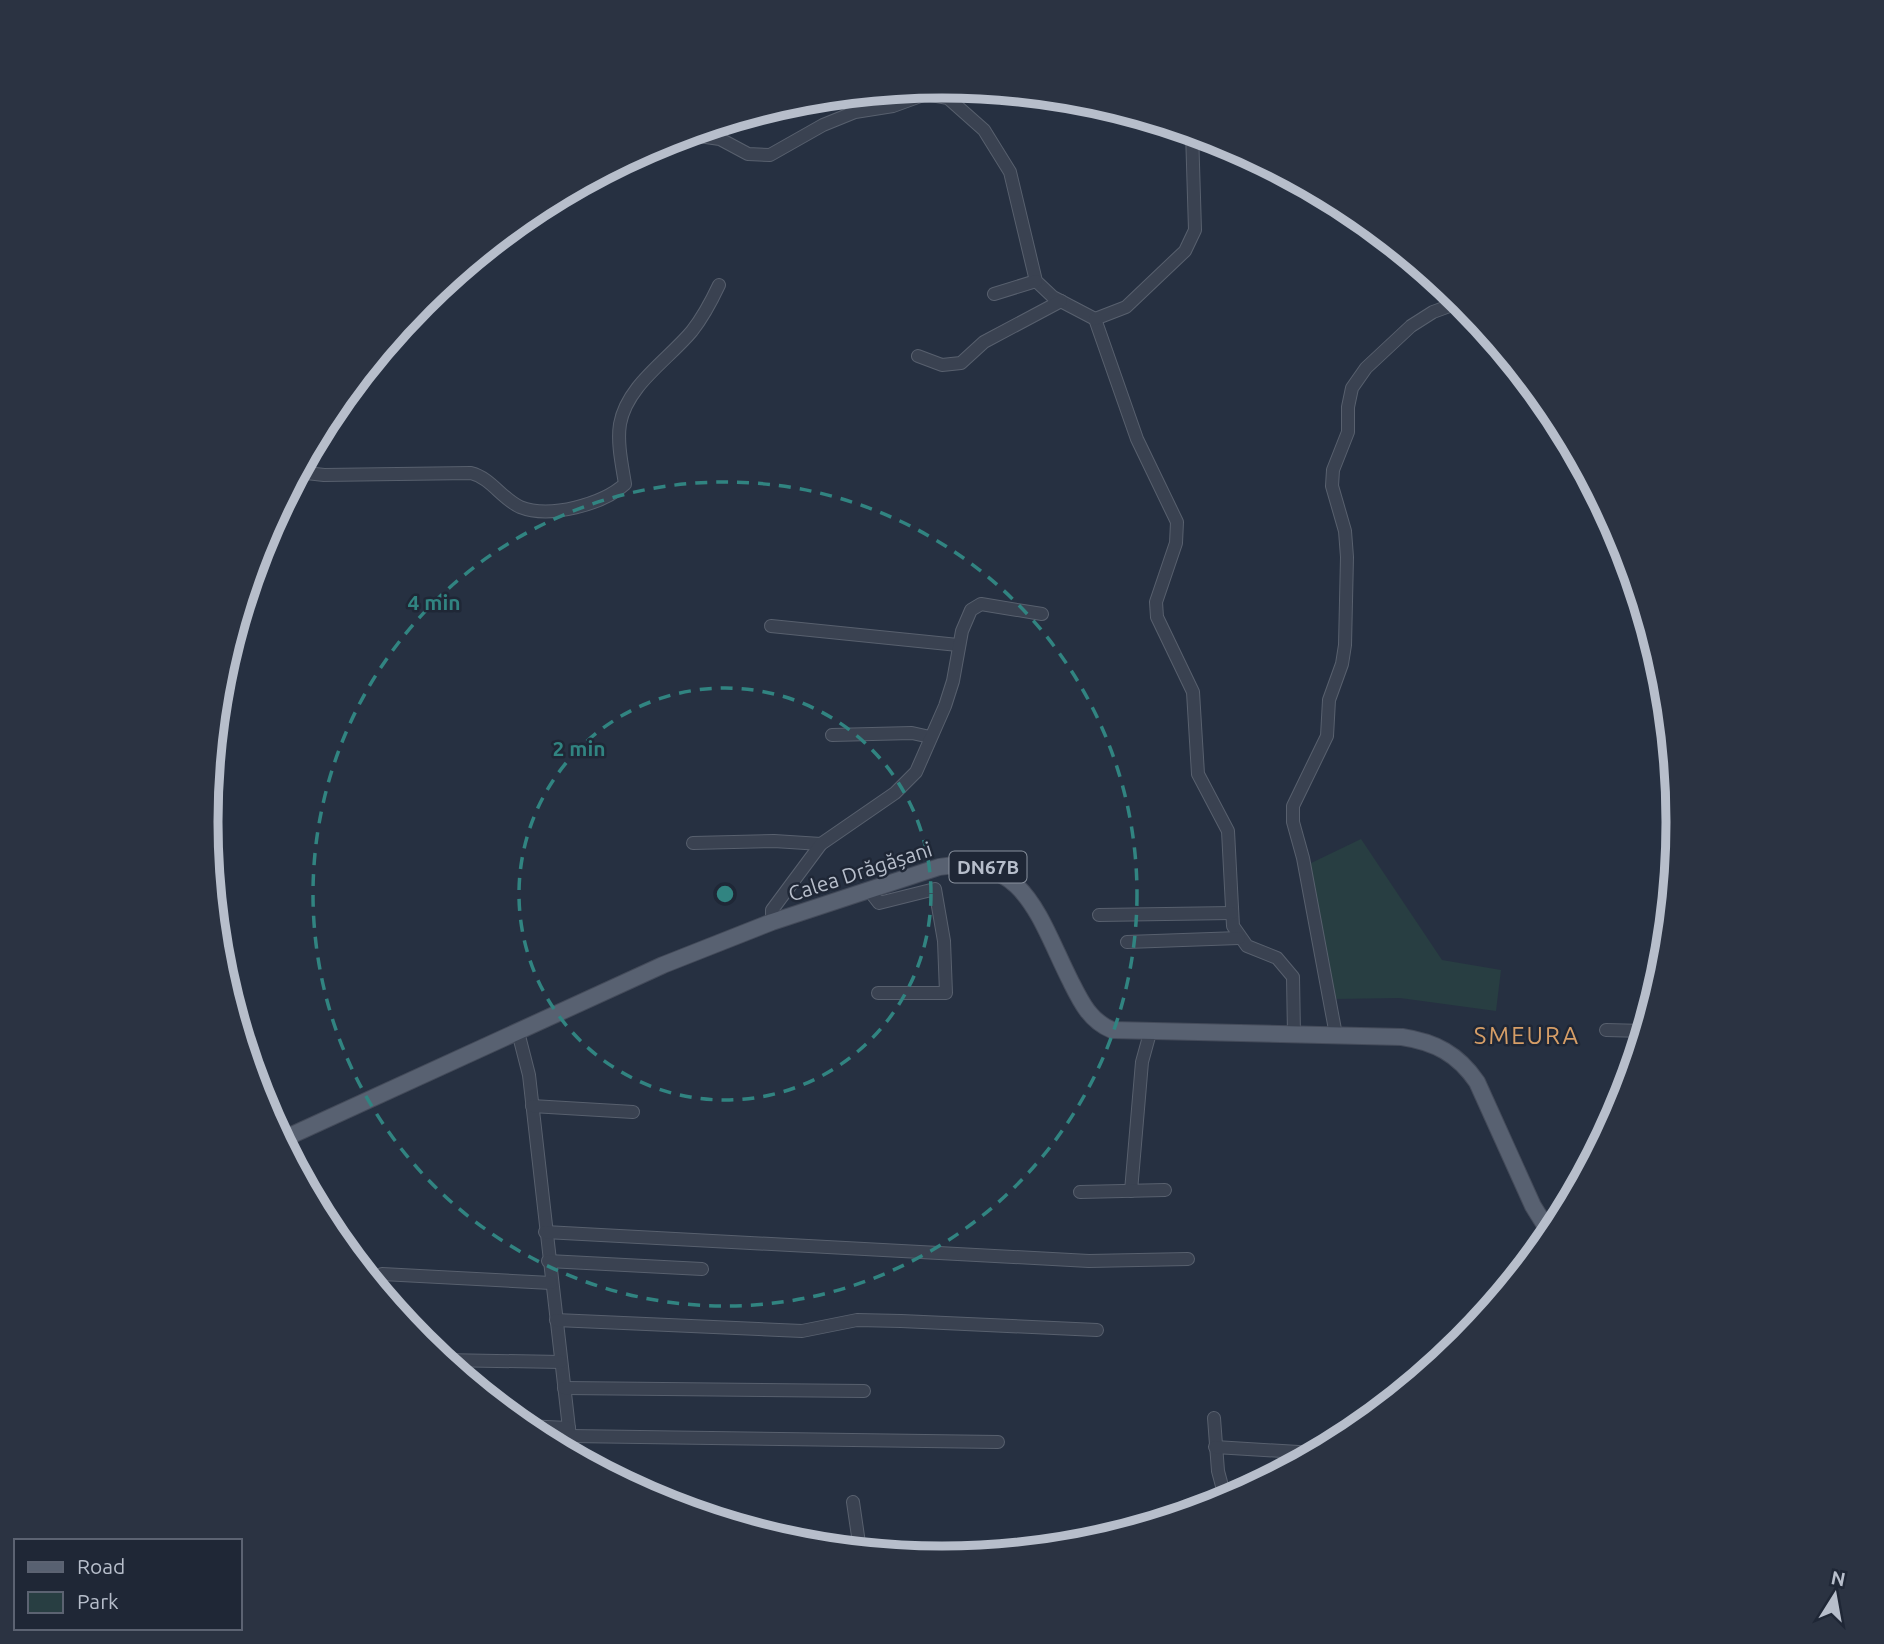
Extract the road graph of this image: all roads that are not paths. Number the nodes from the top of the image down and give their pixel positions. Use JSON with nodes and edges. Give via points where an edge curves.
{"nodes":[{"id":1,"x":948,"y":98,"type":"edge"},
{"id":2,"x":911,"y":99,"type":"edge"},
{"id":3,"x":706,"y":137,"type":"edge"},
{"id":4,"x":1192,"y":143,"type":"edge"},
{"id":5,"x":1036,"y":281,"type":"junction"},
{"id":6,"x":719,"y":285,"type":"dead end"},
{"id":7,"x":994,"y":294,"type":"dead end"},
{"id":8,"x":1061,"y":301,"type":"junction"},
{"id":9,"x":1450,"y":306,"type":"edge"},
{"id":10,"x":1096,"y":319,"type":"junction"},
{"id":11,"x":918,"y":356,"type":"dead end"},
{"id":12,"x":308,"y":473,"type":"edge"},
{"id":13,"x":1042,"y":614,"type":"dead end"},
{"id":14,"x":771,"y":626,"type":"dead end"},
{"id":15,"x":958,"y":645,"type":"junction"},
{"id":16,"x":832,"y":735,"type":"dead end"},
{"id":17,"x":930,"y":737,"type":"junction"},
{"id":18,"x":692,"y":843,"type":"dead end"},
{"id":19,"x":821,"y":844,"type":"junction"},
{"id":20,"x":869,"y":890,"type":"junction"},
{"id":21,"x":1232,"y":913,"type":"junction"},
{"id":22,"x":1099,"y":915,"type":"dead end"},
{"id":23,"x":772,"y":922,"type":"junction"},
{"id":24,"x":1239,"y":938,"type":"junction"},
{"id":25,"x":1126,"y":942,"type":"dead end"},
{"id":26,"x":878,"y":993,"type":"dead end"},
{"id":27,"x":1606,"y":1030,"type":"dead end"},
{"id":28,"x":518,"y":1031,"type":"junction"},
{"id":29,"x":1635,"y":1031,"type":"edge"},
{"id":30,"x":1150,"y":1033,"type":"junction"},
{"id":31,"x":1294,"y":1034,"type":"junction"},
{"id":32,"x":1336,"y":1035,"type":"junction"},
{"id":33,"x":532,"y":1106,"type":"junction"},
{"id":34,"x":633,"y":1112,"type":"dead end"},
{"id":35,"x":290,"y":1136,"type":"edge"},
{"id":36,"x":1131,"y":1191,"type":"junction"},
{"id":37,"x":1165,"y":1191,"type":"dead end"},
{"id":38,"x":1080,"y":1192,"type":"dead end"},
{"id":39,"x":1544,"y":1224,"type":"edge"},
{"id":40,"x":545,"y":1232,"type":"junction"},
{"id":41,"x":1188,"y":1259,"type":"dead end"},
{"id":42,"x":548,"y":1261,"type":"junction"},
{"id":43,"x":702,"y":1269,"type":"dead end"},
{"id":44,"x":382,"y":1274,"type":"dead end"},
{"id":45,"x":551,"y":1283,"type":"junction"},
{"id":46,"x":555,"y":1320,"type":"junction"},
{"id":47,"x":1097,"y":1331,"type":"dead end"},
{"id":48,"x":459,"y":1360,"type":"edge"},
{"id":49,"x":561,"y":1362,"type":"junction"},
{"id":50,"x":564,"y":1388,"type":"junction"},
{"id":51,"x":864,"y":1391,"type":"dead end"},
{"id":52,"x":1214,"y":1418,"type":"dead end"},
{"id":53,"x":548,"y":1429,"type":"edge"},
{"id":54,"x":570,"y":1432,"type":"junction"},
{"id":55,"x":571,"y":1443,"type":"edge"},
{"id":56,"x":998,"y":1443,"type":"dead end"},
{"id":57,"x":1215,"y":1447,"type":"junction"},
{"id":58,"x":1298,"y":1452,"type":"edge"},
{"id":59,"x":1224,"y":1489,"type":"edge"},
{"id":60,"x":853,"y":1503,"type":"dead end"},
{"id":61,"x":859,"y":1541,"type":"edge"}],
"edges":[{"from":1,"to":5,"type":"street","via":[[984,130],[1010,172]]},
{"from":2,"to":3,"type":"street","via":[[855,112],[770,155],[748,154]]},
{"from":4,"to":10,"type":"street","via":[[1192,240],[1126,307]]},
{"from":5,"to":7,"type":"street"},
{"from":5,"to":8,"type":"street"},
{"from":6,"to":12,"type":"street","via":[[691,333],[625,408],[620,439],[625,484],[598,500],[549,511],[522,508],[471,473]]},
{"from":8,"to":10,"type":"street"},
{"from":8,"to":11,"type":"street","via":[[984,342],[961,363],[942,365]]},
{"from":9,"to":32,"type":"street","via":[[1411,326],[1366,368],[1352,388],[1348,432],[1333,470],[1332,486],[1347,557],[1345,645],[1329,700],[1327,736],[1293,806],[1293,822]]},
{"from":10,"to":21,"type":"street","via":[[1137,439],[1177,522],[1176,543],[1156,602],[1157,617],[1196,704],[1198,774],[1221,814],[1230,845]]},
{"from":13,"to":15,"type":"street","via":[[981,604],[971,610]]},
{"from":14,"to":15,"type":"street"},
{"from":15,"to":17,"type":"street","via":[[953,681]]},
{"from":16,"to":17,"type":"street","via":[[912,733]]},
{"from":17,"to":19,"type":"street","via":[[908,783]]},
{"from":18,"to":19,"type":"street"},
{"from":19,"to":23,"type":"street","via":[[780,897],[772,910]]},
{"from":20,"to":23,"type":"main road","name":"Calea Drăgășani","number":"DN67B"},
{"from":20,"to":26,"type":"street","via":[[878,903],[935,889],[944,941],[946,993]]},
{"from":20,"to":30,"type":"main road","name":"Calea Drăgășani","number":"DN67B","via":[[939,867],[987,866],[1010,878],[1028,899],[1093,1018],[1112,1030]]},
{"from":21,"to":22,"type":"street"},
{"from":21,"to":24,"type":"street"},
{"from":23,"to":28,"type":"main road","name":"Calea Drăgășani","number":"DN67B"},
{"from":24,"to":25,"type":"street"},
{"from":24,"to":31,"type":"street","via":[[1277,958],[1293,977]]},
{"from":27,"to":29,"type":"street"},
{"from":28,"to":33,"type":"street"},
{"from":28,"to":35,"type":"main road","name":"Calea Drăgășani","number":"DN67B"},
{"from":30,"to":31,"type":"main road","name":"Calea Drăgășani","number":"DN67B"},
{"from":30,"to":36,"type":"street","via":[[1142,1062]]},
{"from":31,"to":32,"type":"main road","name":"Calea Drăgășani","number":"DN67B"},
{"from":32,"to":39,"type":"main road","name":"Calea Drăgășani","number":"DN67B","via":[[1420,1039],[1458,1059],[1477,1082]]},
{"from":33,"to":34,"type":"street"},
{"from":33,"to":40,"type":"street"},
{"from":36,"to":37,"type":"street"},
{"from":36,"to":38,"type":"street"},
{"from":40,"to":41,"type":"street","via":[[1089,1261]]},
{"from":40,"to":42,"type":"street"},
{"from":42,"to":43,"type":"street"},
{"from":42,"to":45,"type":"street"},
{"from":44,"to":45,"type":"street"},
{"from":45,"to":46,"type":"street"},
{"from":46,"to":47,"type":"street","via":[[802,1331],[868,1320]]},
{"from":46,"to":49,"type":"street"},
{"from":48,"to":49,"type":"street"},
{"from":49,"to":50,"type":"street"},
{"from":50,"to":51,"type":"street"},
{"from":50,"to":54,"type":"street"},
{"from":52,"to":57,"type":"street"},
{"from":53,"to":54,"type":"street"},
{"from":54,"to":55,"type":"street"},
{"from":54,"to":56,"type":"street"},
{"from":57,"to":58,"type":"street"},
{"from":57,"to":59,"type":"street"},
{"from":60,"to":61,"type":"street"}]}
